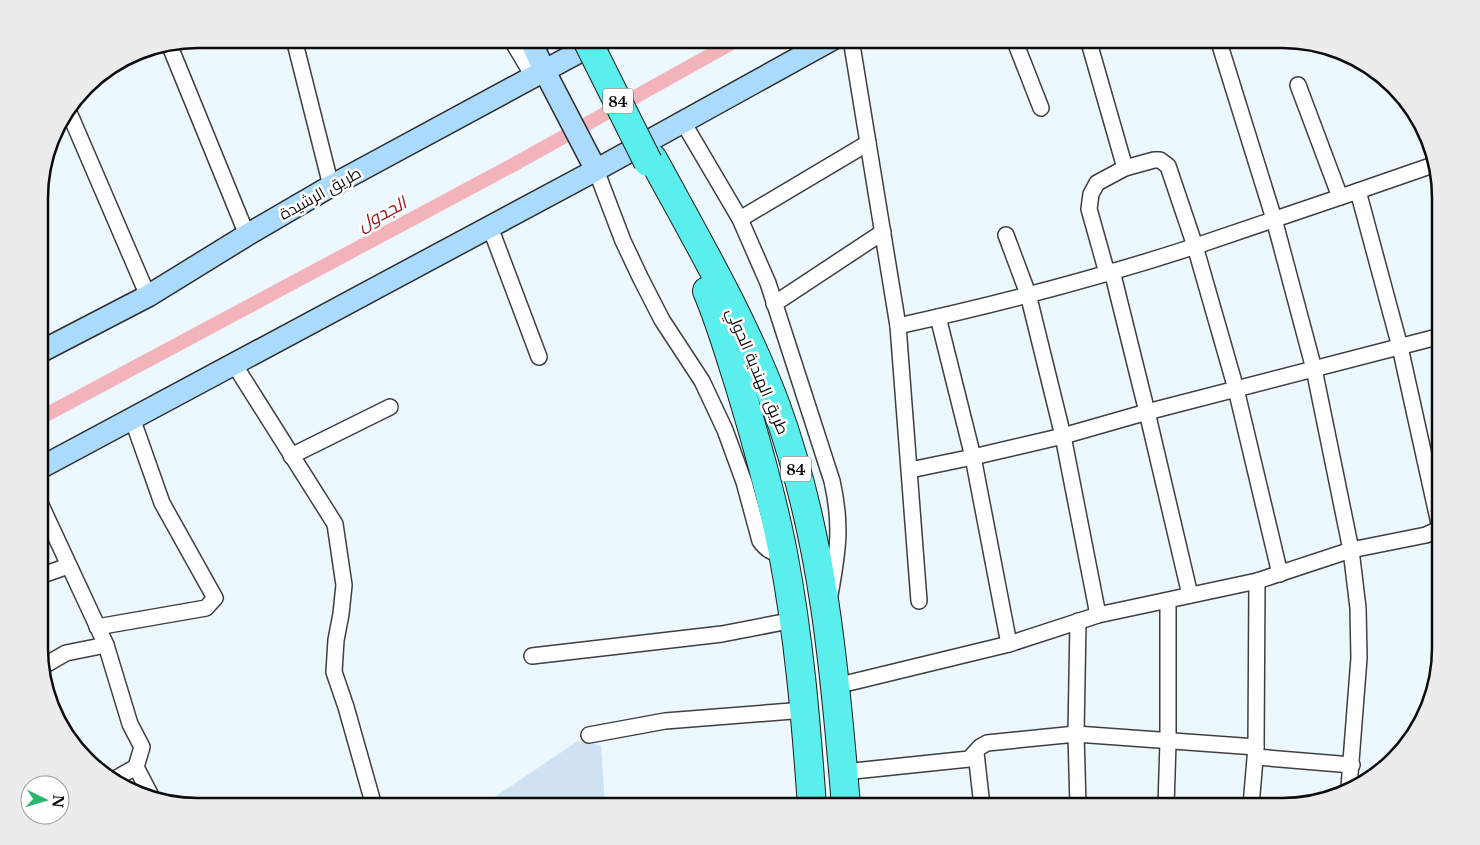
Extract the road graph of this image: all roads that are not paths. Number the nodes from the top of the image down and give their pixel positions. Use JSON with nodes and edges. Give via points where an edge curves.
{"nodes":[{"id":1,"x":296,"y":48,"type":"edge"},
{"id":2,"x":520,"y":48,"type":"edge"},
{"id":3,"x":533,"y":48,"type":"edge"},
{"id":4,"x":578,"y":48,"type":"edge"},
{"id":5,"x":596,"y":48,"type":"edge"},
{"id":6,"x":817,"y":48,"type":"edge"},
{"id":7,"x":852,"y":48,"type":"edge"},
{"id":8,"x":1018,"y":48,"type":"edge"},
{"id":9,"x":1091,"y":48,"type":"edge"},
{"id":10,"x":1221,"y":48,"type":"edge"},
{"id":11,"x":172,"y":50,"type":"edge"},
{"id":12,"x":540,"y":72,"type":"junction"},
{"id":13,"x":1298,"y":85,"type":"dead end"},
{"id":14,"x":1041,"y":108,"type":"dead end"},
{"id":15,"x":71,"y":117,"type":"edge"},
{"id":16,"x":683,"y":122,"type":"junction"},
{"id":17,"x":868,"y":143,"type":"junction"},
{"id":18,"x":651,"y":161,"type":"junction"},
{"id":19,"x":1430,"y":167,"type":"edge"},
{"id":20,"x":1125,"y":168,"type":"junction"},
{"id":21,"x":596,"y":170,"type":"junction"},
{"id":22,"x":331,"y":186,"type":"junction"},
{"id":23,"x":1358,"y":191,"type":"junction"},
{"id":24,"x":1340,"y":197,"type":"junction"},
{"id":25,"x":1274,"y":219,"type":"junction"},
{"id":26,"x":740,"y":220,"type":"junction"},
{"id":27,"x":490,"y":227,"type":"junction"},
{"id":28,"x":883,"y":232,"type":"junction"},
{"id":29,"x":246,"y":235,"type":"junction"},
{"id":30,"x":1006,"y":235,"type":"dead end"},
{"id":31,"x":1195,"y":246,"type":"junction"},
{"id":32,"x":1109,"y":272,"type":"junction"},
{"id":33,"x":1028,"y":294,"type":"junction"},
{"id":34,"x":148,"y":296,"type":"junction"},
{"id":35,"x":774,"y":304,"type":"junction"},
{"id":36,"x":938,"y":317,"type":"junction"},
{"id":37,"x":898,"y":326,"type":"junction"},
{"id":38,"x":1432,"y":338,"type":"edge"},
{"id":39,"x":1400,"y":347,"type":"junction"},
{"id":40,"x":48,"y":348,"type":"edge"},
{"id":41,"x":539,"y":357,"type":"dead end"},
{"id":42,"x":234,"y":364,"type":"junction"},
{"id":43,"x":1314,"y":369,"type":"junction"},
{"id":44,"x":1236,"y":389,"type":"junction"},
{"id":45,"x":390,"y":407,"type":"dead end"},
{"id":46,"x":1147,"y":412,"type":"junction"},
{"id":47,"x":132,"y":418,"type":"junction"},
{"id":48,"x":1063,"y":436,"type":"junction"},
{"id":49,"x":291,"y":456,"type":"junction"},
{"id":50,"x":973,"y":457,"type":"junction"},
{"id":51,"x":48,"y":464,"type":"edge"},
{"id":52,"x":910,"y":470,"type":"junction"},
{"id":53,"x":1432,"y":488,"type":"edge"},
{"id":54,"x":48,"y":521,"type":"edge"},
{"id":55,"x":1432,"y":532,"type":"edge"},
{"id":56,"x":1351,"y":550,"type":"junction"},
{"id":57,"x":783,"y":553,"type":"junction"},
{"id":58,"x":68,"y":566,"type":"junction"},
{"id":59,"x":48,"y":573,"type":"edge"},
{"id":60,"x":1280,"y":574,"type":"junction"},
{"id":61,"x":1257,"y":581,"type":"junction"},
{"id":62,"x":1190,"y":595,"type":"junction"},
{"id":63,"x":919,"y":601,"type":"dead end"},
{"id":64,"x":1168,"y":601,"type":"junction"},
{"id":65,"x":827,"y":612,"type":"junction"},
{"id":66,"x":1098,"y":615,"type":"junction"},
{"id":67,"x":794,"y":620,"type":"junction"},
{"id":68,"x":1078,"y":621,"type":"junction"},
{"id":69,"x":97,"y":627,"type":"junction"},
{"id":70,"x":1009,"y":644,"type":"junction"},
{"id":71,"x":106,"y":645,"type":"junction"},
{"id":72,"x":532,"y":656,"type":"dead end"},
{"id":73,"x":49,"y":663,"type":"edge"},
{"id":74,"x":836,"y":686,"type":"junction"},
{"id":75,"x":805,"y":710,"type":"junction"},
{"id":76,"x":589,"y":734,"type":"dead end"},
{"id":77,"x":1076,"y":734,"type":"junction"},
{"id":78,"x":1168,"y":742,"type":"junction"},
{"id":79,"x":1256,"y":752,"type":"junction"},
{"id":80,"x":976,"y":753,"type":"junction"},
{"id":81,"x":1352,"y":765,"type":"junction"},
{"id":82,"x":136,"y":767,"type":"junction"},
{"id":83,"x":844,"y":772,"type":"junction"},
{"id":84,"x":120,"y":776,"type":"edge"},
{"id":85,"x":1350,"y":782,"type":"edge"},
{"id":86,"x":147,"y":788,"type":"edge"},
{"id":87,"x":811,"y":797,"type":"edge"},
{"id":88,"x":845,"y":797,"type":"edge"},
{"id":89,"x":981,"y":797,"type":"edge"},
{"id":90,"x":1078,"y":797,"type":"edge"},
{"id":91,"x":1166,"y":797,"type":"edge"},
{"id":92,"x":1252,"y":797,"type":"edge"},
{"id":93,"x":372,"y":798,"type":"edge"}],
"edges":[{"from":1,"to":22,"type":"street"},
{"from":2,"to":12,"type":"street"},
{"from":3,"to":12,"type":"main road"},
{"from":4,"to":12,"type":"main road","name":"طريق الرشيدة"},
{"from":5,"to":18,"type":"highway","number":"84"},
{"from":6,"to":16,"type":"main road"},
{"from":7,"to":17,"type":"street"},
{"from":8,"to":14,"type":"street"},
{"from":9,"to":20,"type":"street"},
{"from":10,"to":25,"type":"street"},
{"from":11,"to":29,"type":"street"},
{"from":12,"to":21,"type":"main road"},
{"from":12,"to":22,"type":"main road","name":"طريق الرشيدة"},
{"from":13,"to":24,"type":"street"},
{"from":15,"to":34,"type":"street"},
{"from":16,"to":21,"type":"main road"},
{"from":16,"to":26,"type":"street"},
{"from":17,"to":26,"type":"street"},
{"from":17,"to":28,"type":"street"},
{"from":18,"to":57,"type":"highway","name":"طريق الهندية الحولي","number":"84","via":[[713,306],[759,452]]},
{"from":18,"to":65,"type":"highway","name":"طريق الهندية الحولي","number":"84","via":[[737,317],[776,405],[808,515]]},
{"from":19,"to":23,"type":"street"},
{"from":20,"to":31,"type":"street","via":[[1154,160],[1168,166]]},
{"from":20,"to":32,"type":"street","via":[[1097,183],[1091,194],[1089,209]]},
{"from":21,"to":27,"type":"main road"},
{"from":21,"to":57,"type":"street","via":[[640,280],[702,381],[725,430],[760,541],[771,552]]},
{"from":22,"to":29,"type":"main road","name":"طريق الرشيدة"},
{"from":23,"to":24,"type":"street"},
{"from":23,"to":39,"type":"street"},
{"from":24,"to":25,"type":"street"},
{"from":25,"to":31,"type":"street"},
{"from":25,"to":43,"type":"street"},
{"from":26,"to":35,"type":"street"},
{"from":27,"to":41,"type":"street"},
{"from":27,"to":42,"type":"main road"},
{"from":28,"to":35,"type":"street"},
{"from":28,"to":37,"type":"street"},
{"from":29,"to":34,"type":"main road","name":"طريق الرشيدة"},
{"from":30,"to":33,"type":"street"},
{"from":31,"to":32,"type":"street"},
{"from":31,"to":44,"type":"street"},
{"from":32,"to":33,"type":"street"},
{"from":32,"to":46,"type":"street"},
{"from":33,"to":36,"type":"street"},
{"from":33,"to":48,"type":"street"},
{"from":34,"to":40,"type":"main road","name":"طريق الرشيدة"},
{"from":35,"to":65,"type":"street","via":[[836,498],[838,550]]},
{"from":36,"to":37,"type":"street"},
{"from":36,"to":50,"type":"street"},
{"from":37,"to":52,"type":"street"},
{"from":38,"to":39,"type":"street"},
{"from":39,"to":43,"type":"street"},
{"from":39,"to":53,"type":"street"},
{"from":42,"to":47,"type":"main road"},
{"from":42,"to":49,"type":"street"},
{"from":43,"to":44,"type":"street"},
{"from":43,"to":56,"type":"street"},
{"from":44,"to":46,"type":"street"},
{"from":44,"to":60,"type":"street"},
{"from":45,"to":49,"type":"street"},
{"from":46,"to":48,"type":"street"},
{"from":46,"to":62,"type":"street"},
{"from":47,"to":51,"type":"main road"},
{"from":47,"to":69,"type":"street","via":[[162,503],[215,598],[206,608]]},
{"from":48,"to":50,"type":"street"},
{"from":48,"to":66,"type":"street"},
{"from":49,"to":93,"type":"street","via":[[335,524],[344,585],[334,672]]},
{"from":50,"to":52,"type":"street"},
{"from":50,"to":70,"type":"street"},
{"from":52,"to":63,"type":"street"},
{"from":54,"to":58,"type":"street"},
{"from":55,"to":56,"type":"street"},
{"from":56,"to":60,"type":"street"},
{"from":56,"to":81,"type":"street","via":[[1358,608],[1359,658]]},
{"from":57,"to":67,"type":"highway","name":"طريق الهندية الحولي","number":"84"},
{"from":58,"to":59,"type":"street"},
{"from":58,"to":69,"type":"street"},
{"from":60,"to":61,"type":"street"},
{"from":61,"to":62,"type":"street"},
{"from":61,"to":79,"type":"street"},
{"from":62,"to":64,"type":"street"},
{"from":64,"to":66,"type":"street"},
{"from":64,"to":78,"type":"street"},
{"from":65,"to":74,"type":"highway","name":"طريق الهندية الحولي","number":"84"},
{"from":66,"to":68,"type":"street"},
{"from":67,"to":72,"type":"street","via":[[722,634]]},
{"from":67,"to":75,"type":"highway","name":"طريق الهندية الحولي","number":"84"},
{"from":68,"to":70,"type":"street"},
{"from":68,"to":77,"type":"street"},
{"from":69,"to":71,"type":"street"},
{"from":70,"to":74,"type":"street"},
{"from":71,"to":73,"type":"street","via":[[66,653]]},
{"from":71,"to":82,"type":"street","via":[[130,724],[142,747]]},
{"from":74,"to":83,"type":"highway","name":"طريق الهندية الحولي","number":"84"},
{"from":75,"to":76,"type":"street","via":[[665,721]]},
{"from":75,"to":87,"type":"highway","name":"طريق الهندية الحولي","number":"84"},
{"from":77,"to":78,"type":"street"},
{"from":77,"to":80,"type":"street","via":[[987,743]]},
{"from":77,"to":90,"type":"street"},
{"from":78,"to":79,"type":"street"},
{"from":78,"to":91,"type":"street"},
{"from":79,"to":81,"type":"street"},
{"from":79,"to":92,"type":"street"},
{"from":80,"to":83,"type":"street","via":[[969,759]]},
{"from":80,"to":89,"type":"street"},
{"from":81,"to":85,"type":"street"},
{"from":82,"to":84,"type":"street"},
{"from":82,"to":86,"type":"street"},
{"from":83,"to":88,"type":"highway","name":"طريق الهندية الحولي","number":"84"}]}
